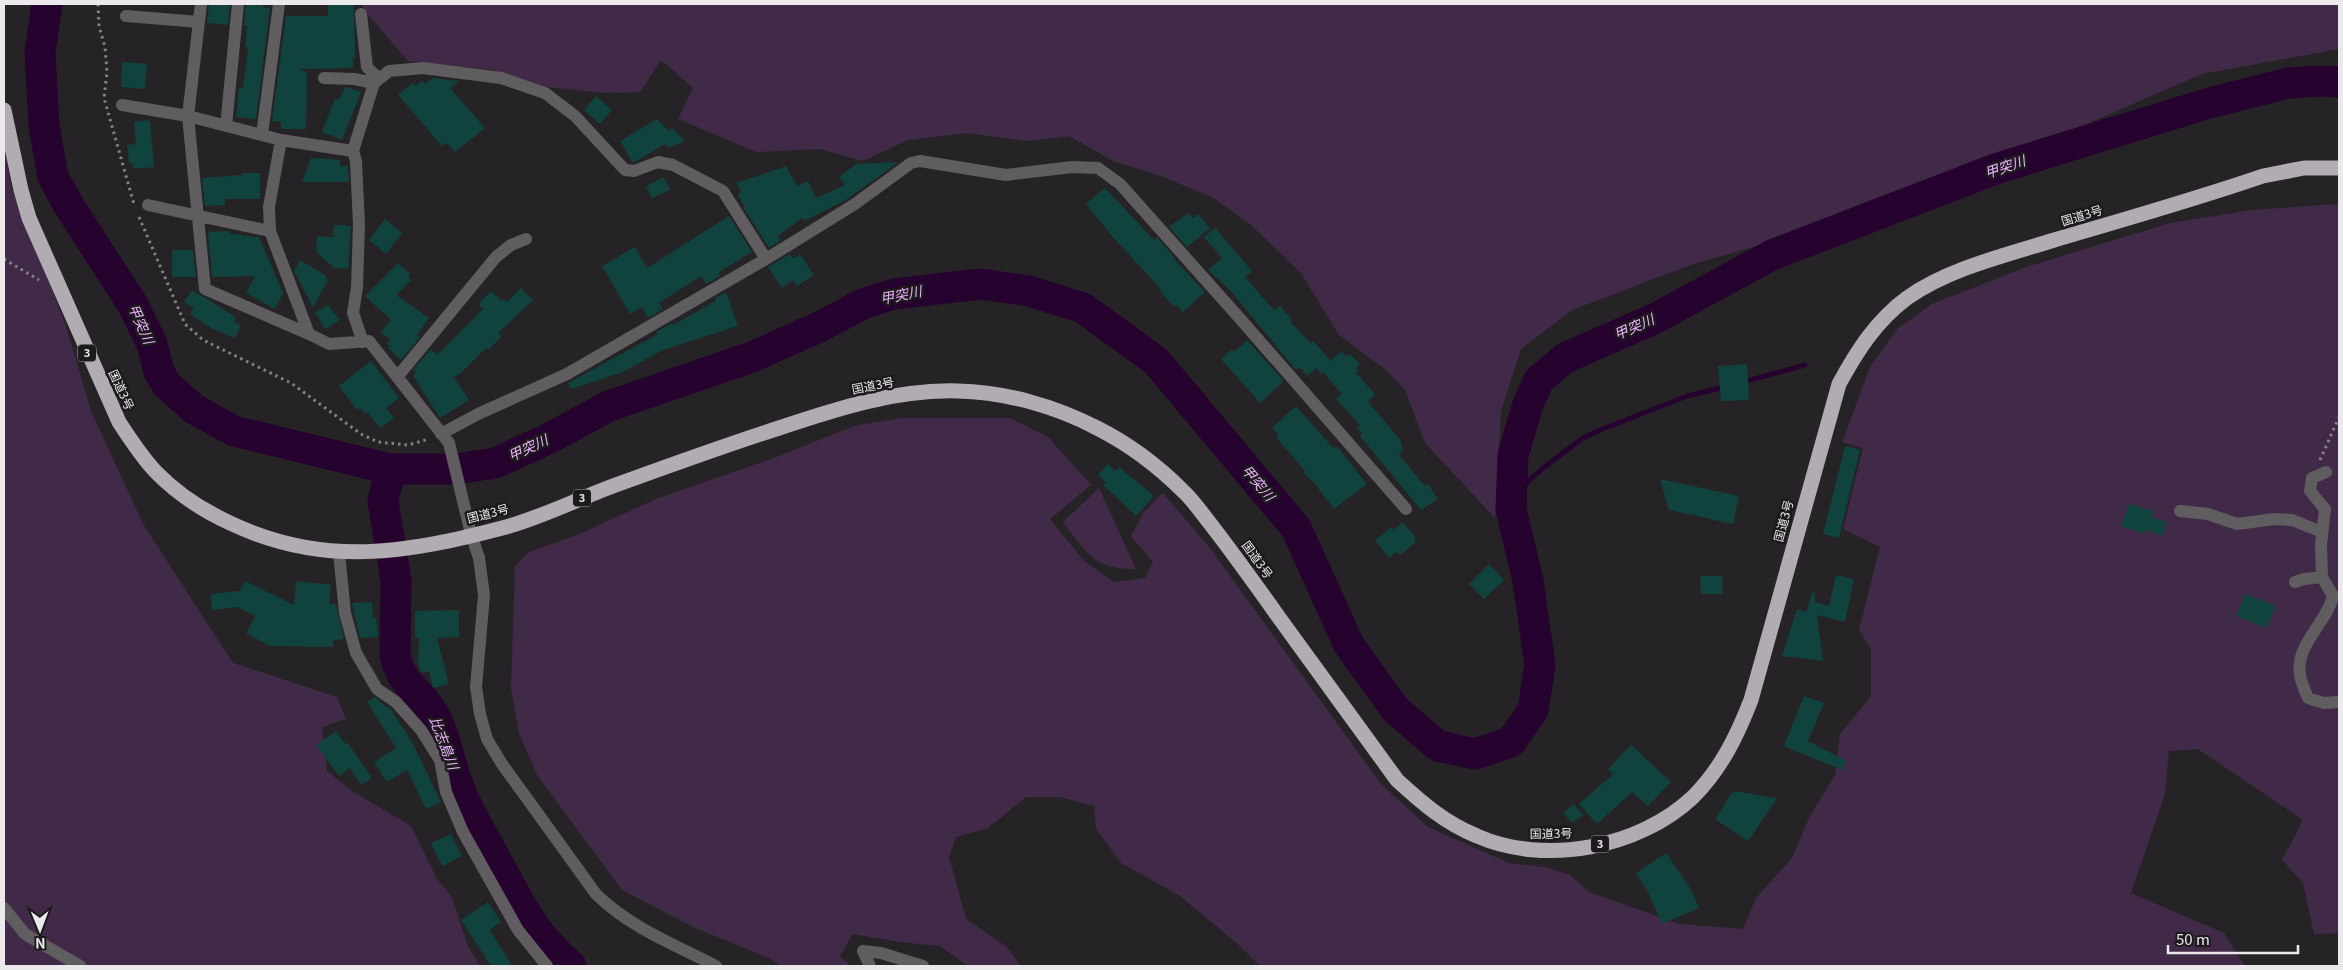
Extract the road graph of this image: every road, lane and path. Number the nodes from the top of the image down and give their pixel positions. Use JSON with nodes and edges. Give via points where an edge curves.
{"nodes":[{"id":1,"x":201,"y":4,"type":"edge"},
{"id":2,"x":238,"y":4,"type":"edge"},
{"id":3,"x":279,"y":4,"type":"edge"},
{"id":4,"x":362,"y":14,"type":"dead end"},
{"id":5,"x":126,"y":16,"type":"dead end"},
{"id":6,"x":199,"y":22,"type":"junction"},
{"id":7,"x":324,"y":78,"type":"dead end"},
{"id":8,"x":377,"y":81,"type":"junction"},
{"id":9,"x":122,"y":105,"type":"dead end"},
{"id":10,"x":4,"y":110,"type":"edge"},
{"id":11,"x":188,"y":116,"type":"junction"},
{"id":12,"x":226,"y":126,"type":"junction"},
{"id":13,"x":262,"y":135,"type":"junction"},
{"id":14,"x":281,"y":140,"type":"junction"},
{"id":15,"x":353,"y":150,"type":"junction"},
{"id":16,"x":2339,"y":168,"type":"edge"},
{"id":17,"x":148,"y":205,"type":"dead end"},
{"id":18,"x":198,"y":216,"type":"junction"},
{"id":19,"x":270,"y":232,"type":"junction"},
{"id":20,"x":526,"y":238,"type":"dead end"},
{"id":21,"x":4,"y":259,"type":"edge"},
{"id":22,"x":766,"y":259,"type":"junction"},
{"id":23,"x":63,"y":294,"type":"junction"},
{"id":24,"x":309,"y":334,"type":"junction"},
{"id":25,"x":363,"y":342,"type":"junction"},
{"id":26,"x":398,"y":376,"type":"junction"},
{"id":27,"x":2339,"y":417,"type":"edge"},
{"id":28,"x":445,"y":438,"type":"junction"},
{"id":29,"x":2326,"y":472,"type":"dead end"},
{"id":30,"x":2312,"y":478,"type":"junction"},
{"id":31,"x":1406,"y":509,"type":"dead end"},
{"id":32,"x":2180,"y":511,"type":"dead end"},
{"id":33,"x":2322,"y":532,"type":"junction"},
{"id":34,"x":471,"y":534,"type":"junction"},
{"id":35,"x":339,"y":552,"type":"junction"},
{"id":36,"x":2322,"y":577,"type":"junction"},
{"id":37,"x":2295,"y":582,"type":"dead end"},
{"id":38,"x":2339,"y":702,"type":"edge"},
{"id":39,"x":4,"y":908,"type":"edge"},
{"id":40,"x":80,"y":966,"type":"edge"},
{"id":41,"x":547,"y":966,"type":"edge"},
{"id":42,"x":716,"y":966,"type":"edge"},
{"id":43,"x":870,"y":966,"type":"edge"},
{"id":44,"x":923,"y":966,"type":"edge"}],
"edges":[{"from":1,"to":6,"type":"street"},
{"from":2,"to":12,"type":"street"},
{"from":3,"to":13,"type":"street"},
{"from":4,"to":8,"type":"street","via":[[367,67]]},
{"from":5,"to":6,"type":"street"},
{"from":6,"to":11,"type":"street"},
{"from":7,"to":8,"type":"street"},
{"from":8,"to":15,"type":"street"},
{"from":8,"to":22,"type":"street","via":[[389,71],[423,68],[501,78],[545,93],[575,116],[625,170],[634,171],[658,162],[673,165],[723,191]]},
{"from":9,"to":11,"type":"street"},
{"from":10,"to":23,"type":"highway","name":"国道3号","number":"3","via":[[29,218]]},
{"from":11,"to":12,"type":"street"},
{"from":11,"to":18,"type":"street"},
{"from":12,"to":13,"type":"street"},
{"from":13,"to":14,"type":"street"},
{"from":14,"to":15,"type":"street"},
{"from":14,"to":19,"type":"street","via":[[269,207]]},
{"from":15,"to":25,"type":"street","via":[[358,225],[353,313]]},
{"from":16,"to":34,"type":"highway","name":"国道3号","number":"3","via":[[2304,168],[2262,176],[2008,254],[1932,283],[1907,298],[1882,320],[1860,346],[1839,384],[1737,736],[1717,769],[1692,797],[1669,815],[1640,832],[1589,847],[1557,850],[1518,848],[1477,837],[1431,811],[1397,780],[1186,493],[1152,463],[1096,427],[1063,412],[1008,396],[932,392],[905,394],[840,408],[691,457],[508,526]]},
{"from":17,"to":18,"type":"street"},
{"from":18,"to":19,"type":"street"},
{"from":18,"to":24,"type":"street","via":[[205,289]]},
{"from":19,"to":24,"type":"street"},
{"from":20,"to":26,"type":"street","via":[[511,244],[496,257]]},
{"from":21,"to":23,"type":"path"},
{"from":22,"to":28,"type":"street","via":[[567,374],[478,414]]},
{"from":22,"to":31,"type":"street","via":[[920,161],[1006,175],[1072,167],[1098,168],[1120,184]]},
{"from":23,"to":35,"type":"highway","name":"国道3号","number":"3","via":[[119,422],[155,471],[180,494],[209,513],[256,535],[293,546]]},
{"from":24,"to":25,"type":"street","via":[[330,344]]},
{"from":25,"to":26,"type":"street","via":[[369,341]]},
{"from":26,"to":28,"type":"street"},
{"from":27,"to":30,"type":"path"},
{"from":28,"to":34,"type":"street"},
{"from":29,"to":30,"type":"street"},
{"from":30,"to":33,"type":"street","via":[[2310,492],[2325,509]]},
{"from":32,"to":33,"type":"street","via":[[2208,514],[2237,524],[2292,520]]},
{"from":33,"to":36,"type":"street"},
{"from":34,"to":35,"type":"highway","name":"国道3号","number":"3","via":[[413,548]]},
{"from":34,"to":42,"type":"street","via":[[480,558],[484,595],[476,687],[487,739],[596,894],[610,908]]},
{"from":35,"to":41,"type":"street","via":[[345,613],[356,653],[377,689],[396,702],[421,730],[440,760],[446,792],[463,832],[518,930]]},
{"from":36,"to":37,"type":"street"},
{"from":36,"to":38,"type":"street","via":[[2333,596],[2309,638],[2302,655],[2300,674],[2308,698],[2324,703]]},
{"from":39,"to":40,"type":"street","via":[[25,934]]},
{"from":43,"to":44,"type":"street","via":[[863,952],[881,953]]}]}
